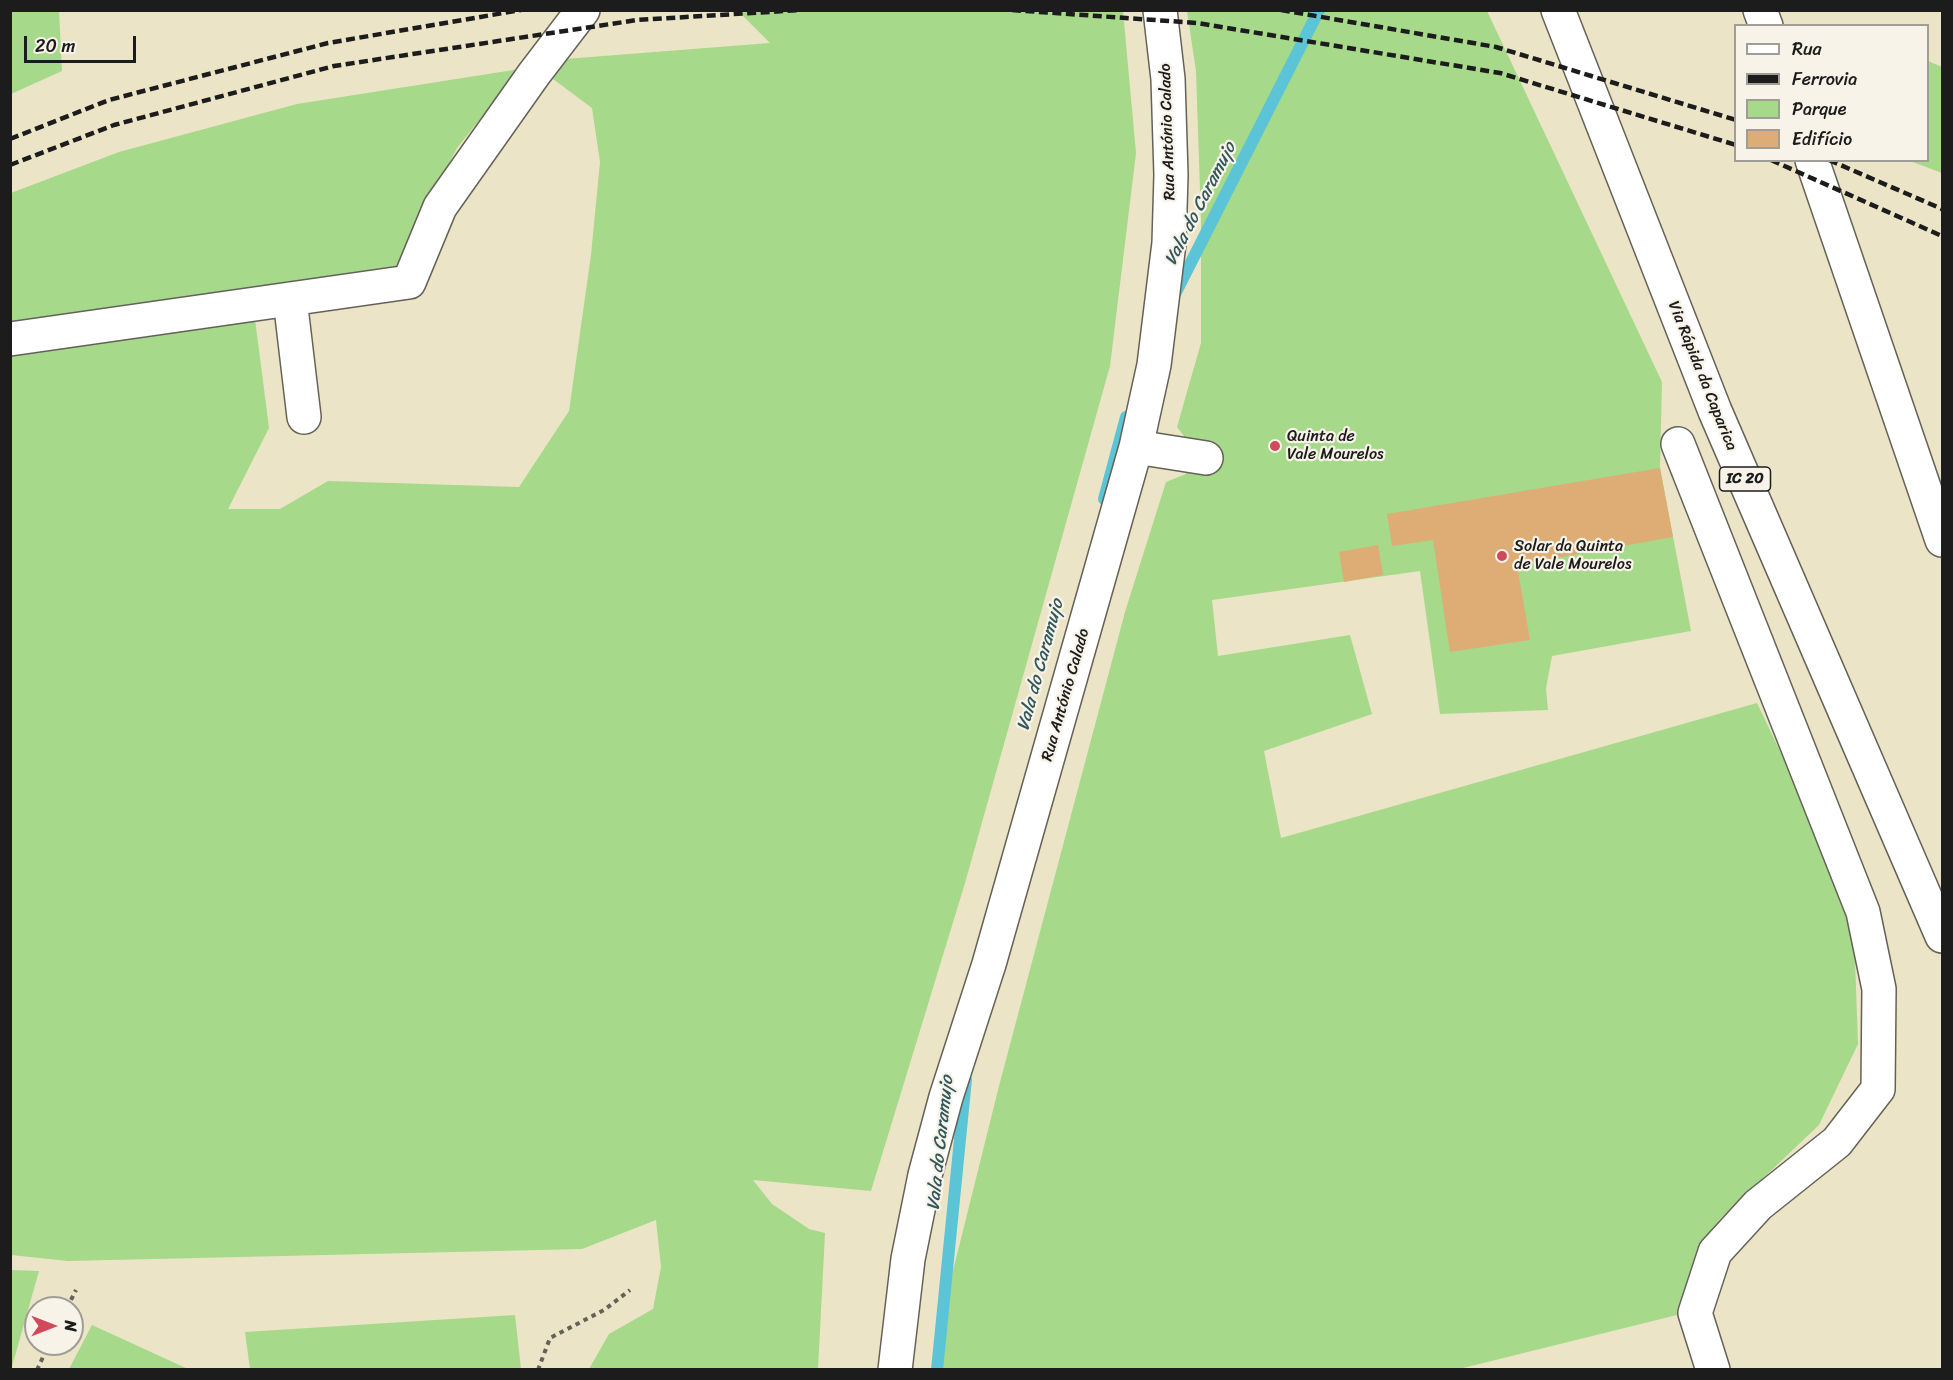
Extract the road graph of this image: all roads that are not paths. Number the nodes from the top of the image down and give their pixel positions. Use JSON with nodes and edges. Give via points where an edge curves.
{"nodes":[{"id":1,"x":583,"y":10,"type":"edge"},
{"id":2,"x":1160,"y":10,"type":"edge"},
{"id":3,"x":1558,"y":10,"type":"edge"},
{"id":4,"x":1813,"y":162,"type":"edge"},
{"id":5,"x":290,"y":299,"type":"junction"},
{"id":6,"x":10,"y":339,"type":"edge"},
{"id":7,"x":304,"y":417,"type":"dead end"},
{"id":8,"x":1678,"y":444,"type":"dead end"},
{"id":9,"x":1136,"y":447,"type":"junction"},
{"id":10,"x":1206,"y":458,"type":"dead end"},
{"id":11,"x":1942,"y":540,"type":"edge"},
{"id":12,"x":1942,"y":936,"type":"edge"},
{"id":13,"x":895,"y":1370,"type":"edge"},
{"id":14,"x":1713,"y":1370,"type":"edge"}],
"edges":[{"from":1,"to":5,"type":"main road","via":[[440,207],[409,282]]},
{"from":2,"to":9,"type":"main road","name":"Rua António Calado","via":[[1171,127],[1169,243],[1154,365]]},
{"from":3,"to":12,"type":"main road","name":"Via Rápida da Caparica","number":"IC 20","via":[[1715,411]]},
{"from":4,"to":11,"type":"main road"},
{"from":5,"to":6,"type":"main road"},
{"from":5,"to":7,"type":"main road"},
{"from":8,"to":14,"type":"main road","via":[[1863,912],[1879,989],[1878,1089],[1837,1142],[1758,1205],[1715,1252],[1695,1313]]},
{"from":9,"to":10,"type":"main road"},
{"from":9,"to":13,"type":"main road","name":"Rua António Calado","via":[[925,1176],[908,1259]]}]}
